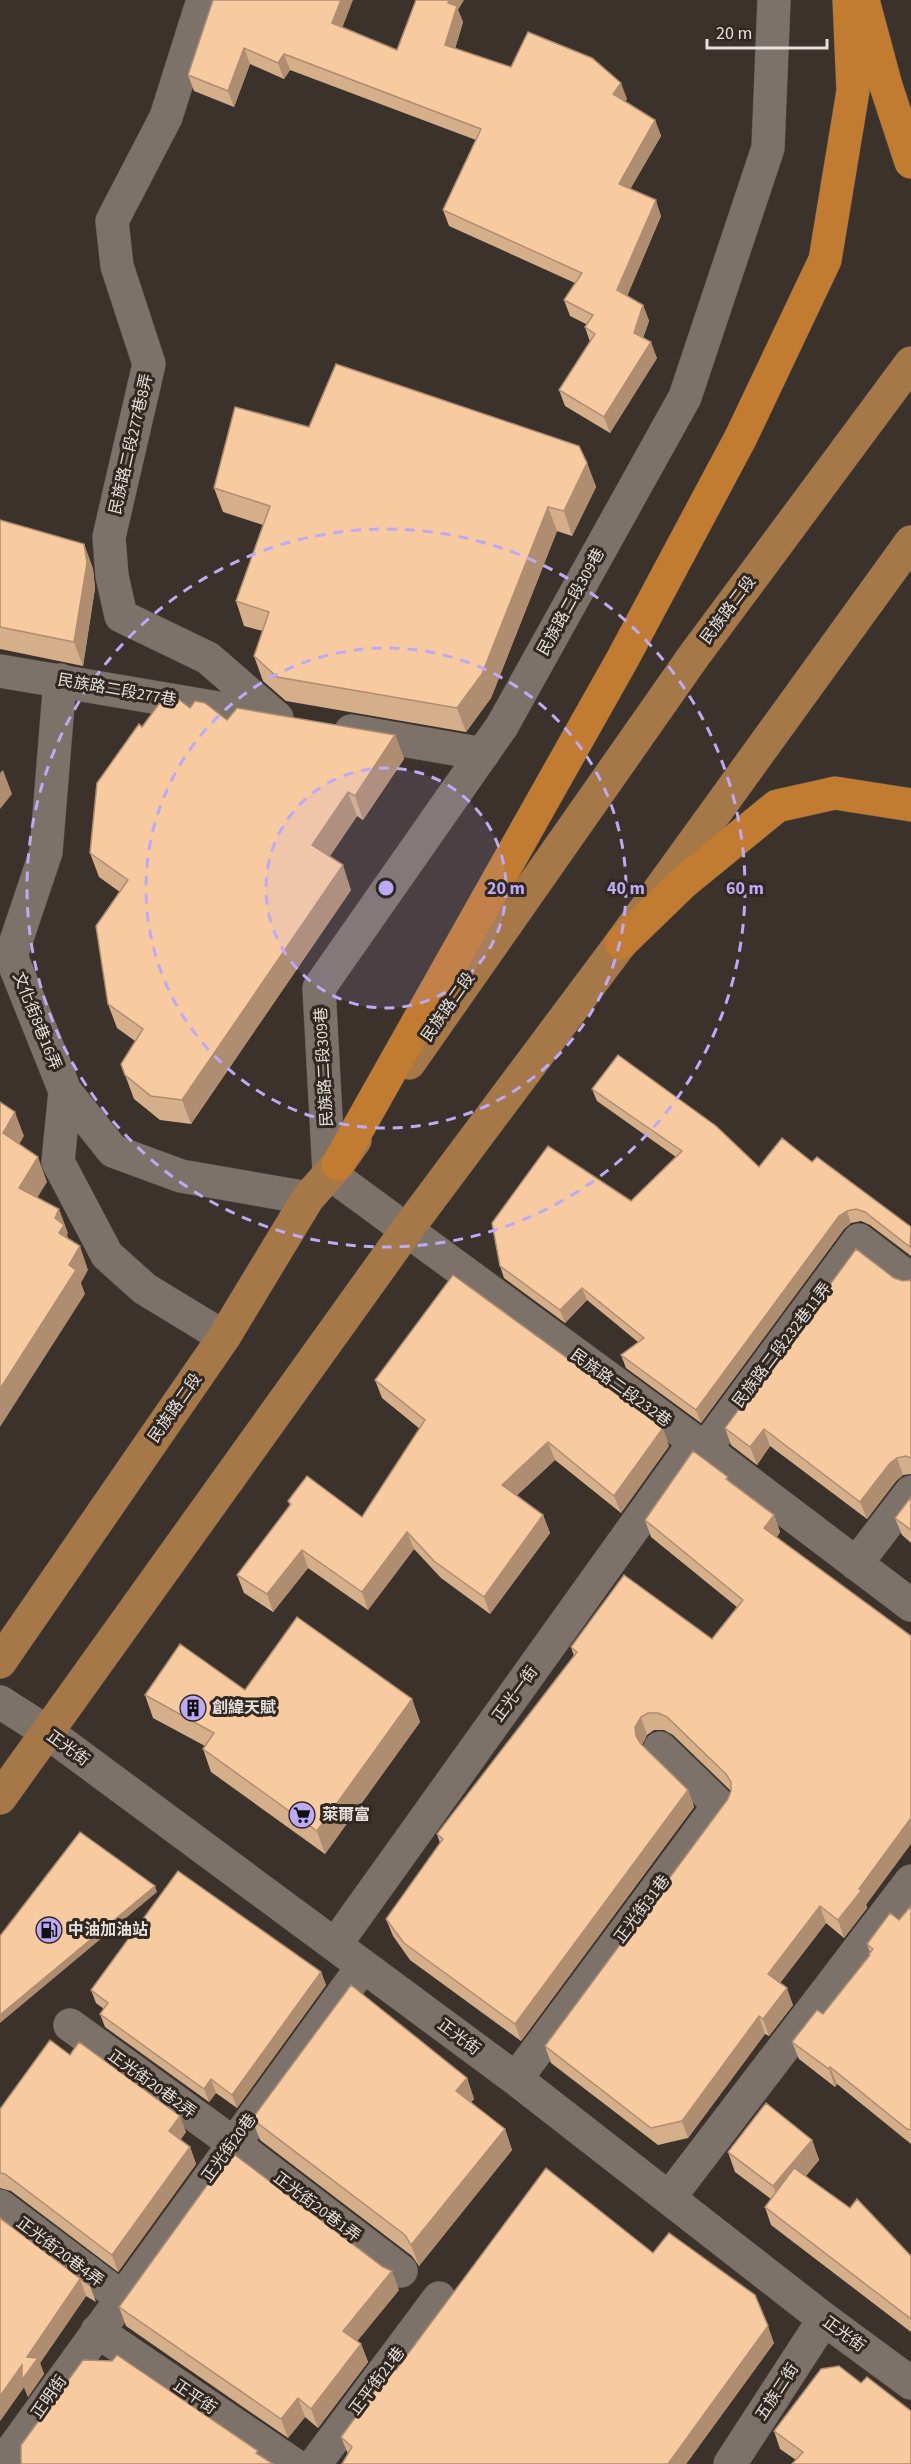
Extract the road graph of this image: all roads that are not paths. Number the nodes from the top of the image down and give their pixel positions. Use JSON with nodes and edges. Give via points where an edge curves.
{"nodes":[{"id":1,"x":206,"y":0,"type":"edge"},
{"id":2,"x":774,"y":0,"type":"edge"},
{"id":3,"x":849,"y":0,"type":"edge"},
{"id":4,"x":863,"y":0,"type":"edge"},
{"id":5,"x":911,"y":162,"type":"edge"},
{"id":6,"x":911,"y":363,"type":"edge"},
{"id":7,"x":911,"y":542,"type":"edge"},
{"id":8,"x":0,"y":671,"type":"edge"},
{"id":9,"x":60,"y":680,"type":"junction"},
{"id":10,"x":277,"y":718,"type":"junction"},
{"id":11,"x":483,"y":754,"type":"junction"},
{"id":12,"x":911,"y":805,"type":"edge"},
{"id":13,"x":621,"y":943,"type":"junction"},
{"id":14,"x":4,"y":959,"type":"edge"},
{"id":15,"x":65,"y":1091,"type":"junction"},
{"id":16,"x":334,"y":1168,"type":"junction"},
{"id":17,"x":308,"y":1198,"type":"junction"},
{"id":18,"x":406,"y":1231,"type":"junction"},
{"id":19,"x":911,"y":1280,"type":"edge"},
{"id":20,"x":224,"y":1337,"type":"junction"},
{"id":21,"x":700,"y":1445,"type":"junction"},
{"id":22,"x":911,"y":1492,"type":"edge"},
{"id":23,"x":856,"y":1564,"type":"junction"},
{"id":24,"x":911,"y":1605,"type":"edge"},
{"id":25,"x":0,"y":1662,"type":"edge"},
{"id":26,"x":0,"y":1702,"type":"edge"},
{"id":27,"x":47,"y":1732,"type":"junction"},
{"id":28,"x":660,"y":1748,"type":"dead end"},
{"id":29,"x":0,"y":1798,"type":"edge"},
{"id":30,"x":911,"y":1881,"type":"edge"},
{"id":31,"x":335,"y":1945,"type":"junction"},
{"id":32,"x":363,"y":1966,"type":"junction"},
{"id":33,"x":70,"y":2025,"type":"dead end"},
{"id":34,"x":516,"y":2079,"type":"junction"},
{"id":35,"x":233,"y":2143,"type":"junction"},
{"id":36,"x":669,"y":2198,"type":"junction"},
{"id":37,"x":0,"y":2206,"type":"edge"},
{"id":38,"x":401,"y":2271,"type":"dead end"},
{"id":39,"x":121,"y":2297,"type":"junction"},
{"id":40,"x":439,"y":2298,"type":"dead end"},
{"id":41,"x":824,"y":2319,"type":"junction"},
{"id":42,"x":97,"y":2331,"type":"junction"},
{"id":43,"x":911,"y":2383,"type":"edge"},
{"id":44,"x":2,"y":2464,"type":"edge"},
{"id":45,"x":293,"y":2464,"type":"edge"},
{"id":46,"x":315,"y":2464,"type":"edge"},
{"id":47,"x":730,"y":2464,"type":"edge"}],
"edges":[{"from":1,"to":10,"type":"street","name":"民族路二段277巷8弄","via":[[166,117],[112,221],[117,266],[149,364],[109,537],[112,576],[121,616],[208,658]]},
{"from":2,"to":11,"type":"street","name":"民族路二段309巷","via":[[768,148],[685,397]]},
{"from":3,"to":16,"type":"highway","via":[[853,91],[825,260],[741,437],[654,599]]},
{"from":4,"to":5,"type":"highway"},
{"from":6,"to":16,"type":"main road","name":"民族路二段","via":[[693,657]]},
{"from":7,"to":13,"type":"main road"},
{"from":8,"to":9,"type":"street","name":"民族路二段277巷"},
{"from":9,"to":10,"type":"street","name":"民族路二段277巷"},
{"from":9,"to":14,"type":"street","name":"文化街8巷16弄","via":[[46,852]]},
{"from":10,"to":11,"type":"street","name":"民族路二段277巷"},
{"from":11,"to":16,"type":"street","name":"民族路二段309巷","via":[[320,988]]},
{"from":12,"to":13,"type":"highway","via":[[835,793],[777,806],[684,882]]},
{"from":13,"to":18,"type":"main road"},
{"from":14,"to":15,"type":"street","name":"文化街8巷16弄"},
{"from":15,"to":17,"type":"street","name":"文化街8巷16弄","via":[[113,1151],[181,1176]]},
{"from":15,"to":20,"type":"street","via":[[58,1162],[107,1255],[145,1289]]},
{"from":16,"to":17,"type":"main road","name":"民族路二段"},
{"from":16,"to":18,"type":"street","name":"民族路二段232巷"},
{"from":17,"to":20,"type":"main road","name":"民族路二段"},
{"from":18,"to":21,"type":"street","name":"民族路二段232巷"},
{"from":18,"to":27,"type":"main road"},
{"from":19,"to":21,"type":"street","name":"民族路二段232巷11弄","via":[[859,1240]]},
{"from":20,"to":25,"type":"main road","name":"民族路二段"},
{"from":21,"to":23,"type":"street","name":"民族路二段232巷"},
{"from":21,"to":31,"type":"street","name":"正光一街"},
{"from":22,"to":23,"type":"street"},
{"from":23,"to":24,"type":"street","name":"民族路二段232巷"},
{"from":26,"to":27,"type":"street","name":"正光街"},
{"from":27,"to":29,"type":"main road"},
{"from":27,"to":31,"type":"street","name":"正光街"},
{"from":28,"to":34,"type":"street","name":"正光街31巷","via":[[719,1805]]},
{"from":30,"to":36,"type":"street"},
{"from":31,"to":32,"type":"street","name":"正光街"},
{"from":32,"to":34,"type":"street","name":"正光街"},
{"from":32,"to":35,"type":"street","name":"正光街20巷"},
{"from":33,"to":35,"type":"street","name":"正光街20巷2弄"},
{"from":34,"to":36,"type":"street","name":"正光街"},
{"from":35,"to":38,"type":"street","name":"正光街20巷1弄"},
{"from":35,"to":39,"type":"street","name":"正光街20巷"},
{"from":36,"to":41,"type":"street","name":"正光街"},
{"from":37,"to":39,"type":"street","name":"正光街20巷4弄"},
{"from":39,"to":42,"type":"street","name":"正光街20巷"},
{"from":40,"to":46,"type":"street","name":"正平街21巷"},
{"from":41,"to":43,"type":"street","name":"正光街"},
{"from":41,"to":47,"type":"street","name":"五族二街"},
{"from":42,"to":44,"type":"street","name":"正明街"},
{"from":42,"to":45,"type":"street","name":"正平街"}]}
